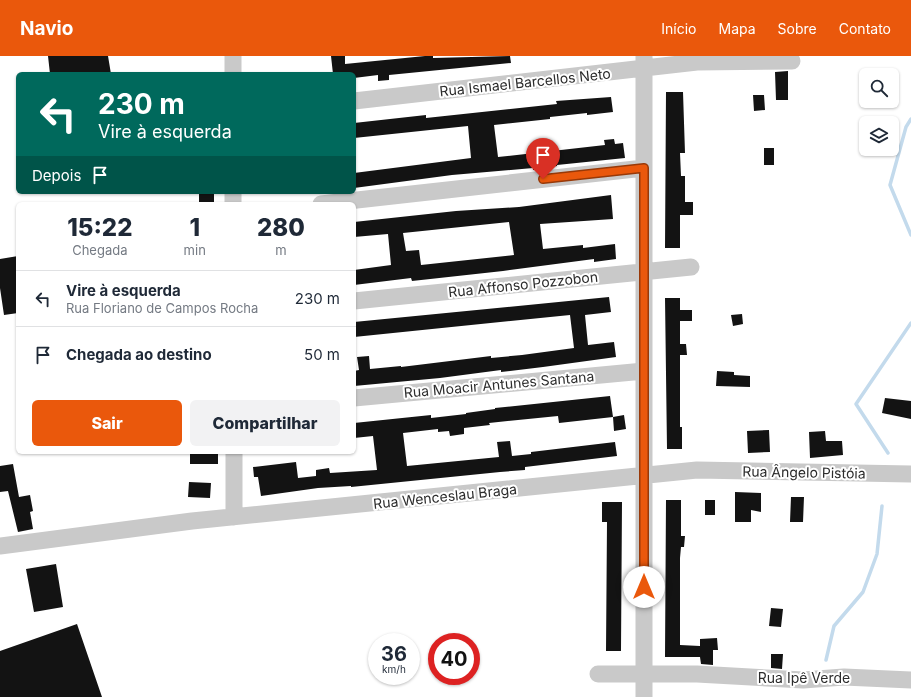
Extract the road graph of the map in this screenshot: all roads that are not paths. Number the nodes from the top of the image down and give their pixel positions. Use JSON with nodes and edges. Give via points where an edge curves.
{"nodes":[{"id":1,"x":233,"y":56,"type":"edge"},
{"id":2,"x":792,"y":61,"type":"dead end"},
{"id":3,"x":644,"y":62,"type":"edge"},
{"id":4,"x":233,"y":72,"type":"edge"},
{"id":5,"x":356,"y":101,"type":"edge"},
{"id":6,"x":644,"y":168,"type":"junction"},
{"id":7,"x":339,"y":202,"type":"edge"},
{"id":8,"x":691,"y":267,"type":"dead end"},
{"id":9,"x":644,"y":272,"type":"junction"},
{"id":10,"x":356,"y":301,"type":"edge"},
{"id":11,"x":644,"y":371,"type":"junction"},
{"id":12,"x":356,"y":398,"type":"edge"},
{"id":13,"x":234,"y":454,"type":"edge"},
{"id":14,"x":697,"y":470,"type":"joint"},
{"id":15,"x":911,"y":474,"type":"edge"},
{"id":16,"x":644,"y":476,"type":"junction"},
{"id":17,"x":234,"y":517,"type":"junction"},
{"id":18,"x":0,"y":546,"type":"edge"},
{"id":19,"x":598,"y":674,"type":"dead end"},
{"id":20,"x":644,"y":674,"type":"junction"},
{"id":21,"x":911,"y":680,"type":"edge"},
{"id":22,"x":644,"y":697,"type":"edge"}],
"edges":[{"from":1,"to":4,"type":"street"},
{"from":2,"to":3,"type":"street","name":"Rua Ismael Barcellos Neto"},
{"from":3,"to":5,"type":"street","name":"Rua Ismael Barcellos Neto"},
{"from":3,"to":6,"type":"street"},
{"from":6,"to":7,"type":"street"},
{"from":6,"to":9,"type":"street"},
{"from":8,"to":9,"type":"street","name":"Rua Affonso Pozzobon"},
{"from":9,"to":10,"type":"street","name":"Rua Affonso Pozzobon"},
{"from":9,"to":11,"type":"street"},
{"from":11,"to":12,"type":"street","name":"Rua Moacir Antunes Santana"},
{"from":11,"to":16,"type":"street"},
{"from":13,"to":17,"type":"street"},
{"from":14,"to":15,"type":"street","name":"Rua Ângelo Pistóia"},
{"from":14,"to":16,"type":"street","name":"Rua Wenceslau Braga"},
{"from":16,"to":17,"type":"street","name":"Rua Wenceslau Braga"},
{"from":16,"to":20,"type":"street"},
{"from":17,"to":18,"type":"street","name":"Rua Wenceslau Braga"},
{"from":19,"to":20,"type":"street","name":"Rua Ipê Verde"},
{"from":20,"to":21,"type":"street","name":"Rua Ipê Verde","via":[[803,680],[844,677]]},
{"from":20,"to":22,"type":"street"}]}
